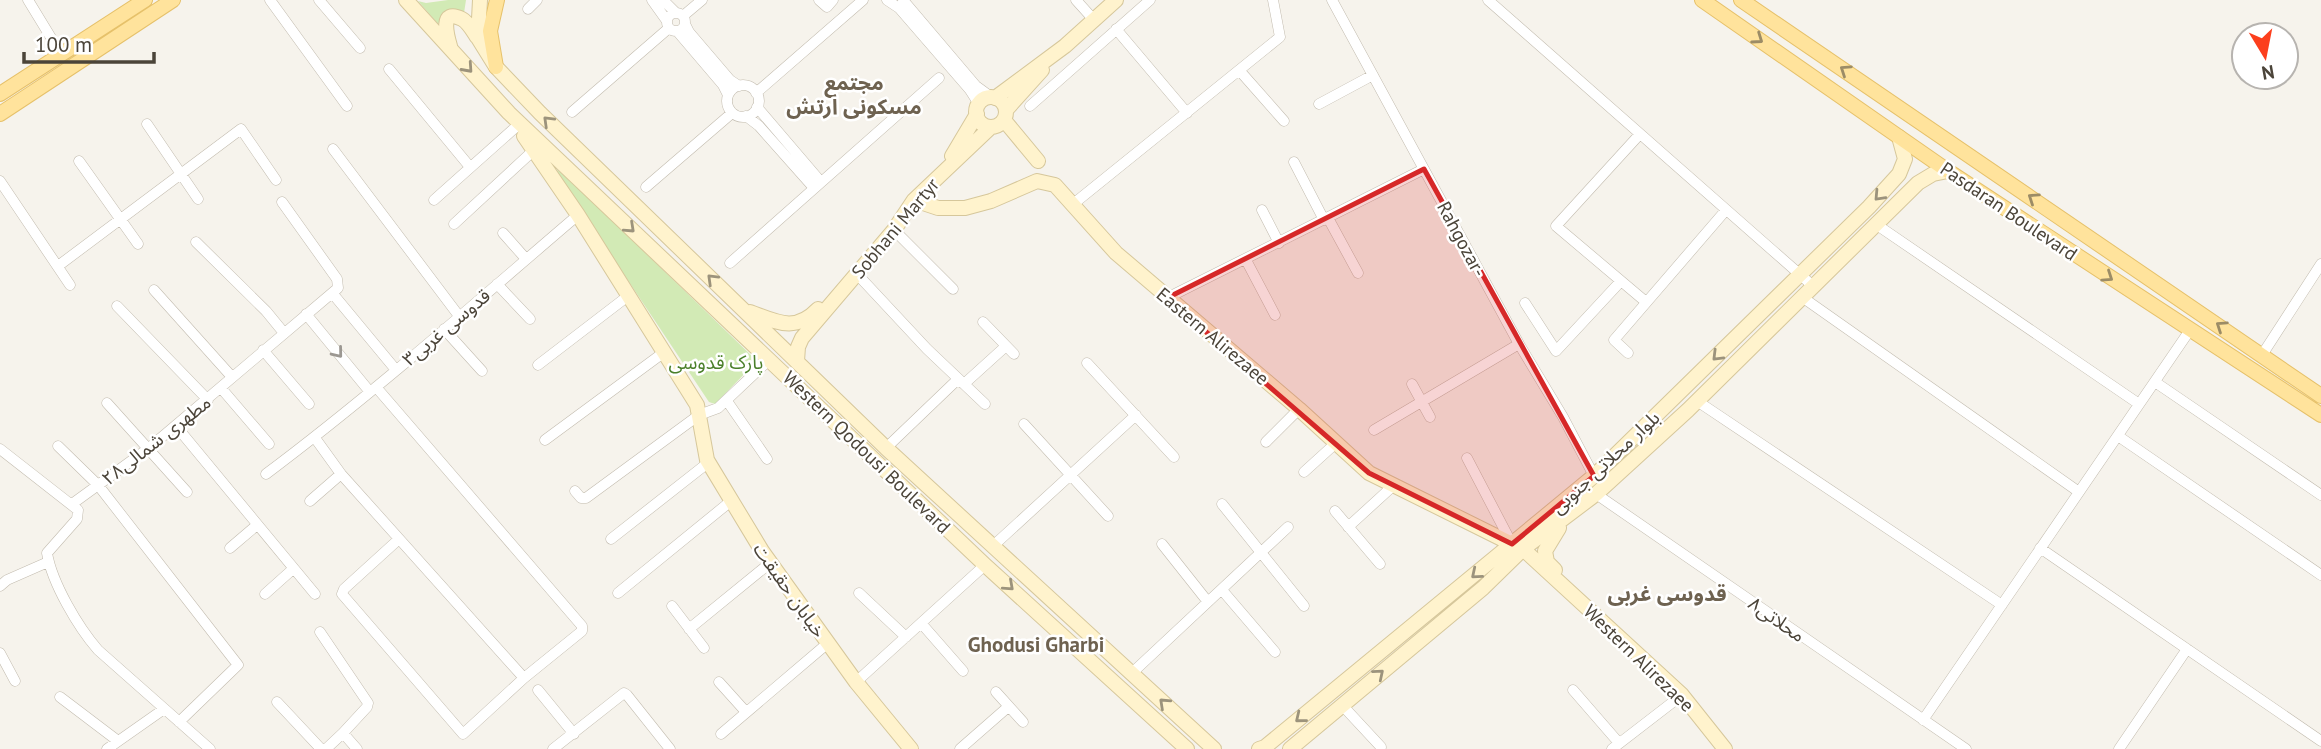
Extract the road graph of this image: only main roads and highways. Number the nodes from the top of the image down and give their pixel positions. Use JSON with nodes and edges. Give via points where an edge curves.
{"nodes":[{"id":1,"x":145,"y":0,"type":"edge"},
{"id":2,"x":173,"y":0,"type":"edge"},
{"id":3,"x":497,"y":0,"type":"edge"},
{"id":4,"x":1702,"y":0,"type":"edge"},
{"id":5,"x":1741,"y":0,"type":"edge"},
{"id":6,"x":496,"y":67,"type":"road end"},
{"id":7,"x":0,"y":94,"type":"edge"},
{"id":8,"x":0,"y":114,"type":"edge"},
{"id":9,"x":2277,"y":365,"type":"junction"},
{"id":10,"x":2267,"y":380,"type":"junction"},
{"id":11,"x":2321,"y":388,"type":"edge"},
{"id":12,"x":2321,"y":396,"type":"edge"},
{"id":13,"x":2321,"y":415,"type":"edge"},
{"id":14,"x":2321,"y":425,"type":"edge"}],
"edges":[{"from":1,"to":7,"type":"main road"},
{"from":2,"to":8,"type":"main road"},
{"from":3,"to":6,"type":"main road","via":[[490,31]]},
{"from":4,"to":10,"type":"main road","name":"Pasdaran Boulevard","one_way":true,"via":[[1948,170]]},
{"from":9,"to":5,"type":"main road","name":"Pasdaran Boulevard","one_way":true},
{"from":9,"to":11,"type":"main road"},
{"from":9,"to":12,"type":"main road","name":"Pasdaran Boulevard"},
{"from":10,"to":13,"type":"main road","name":"Pasdaran Boulevard"},
{"from":10,"to":14,"type":"main road"}]}
